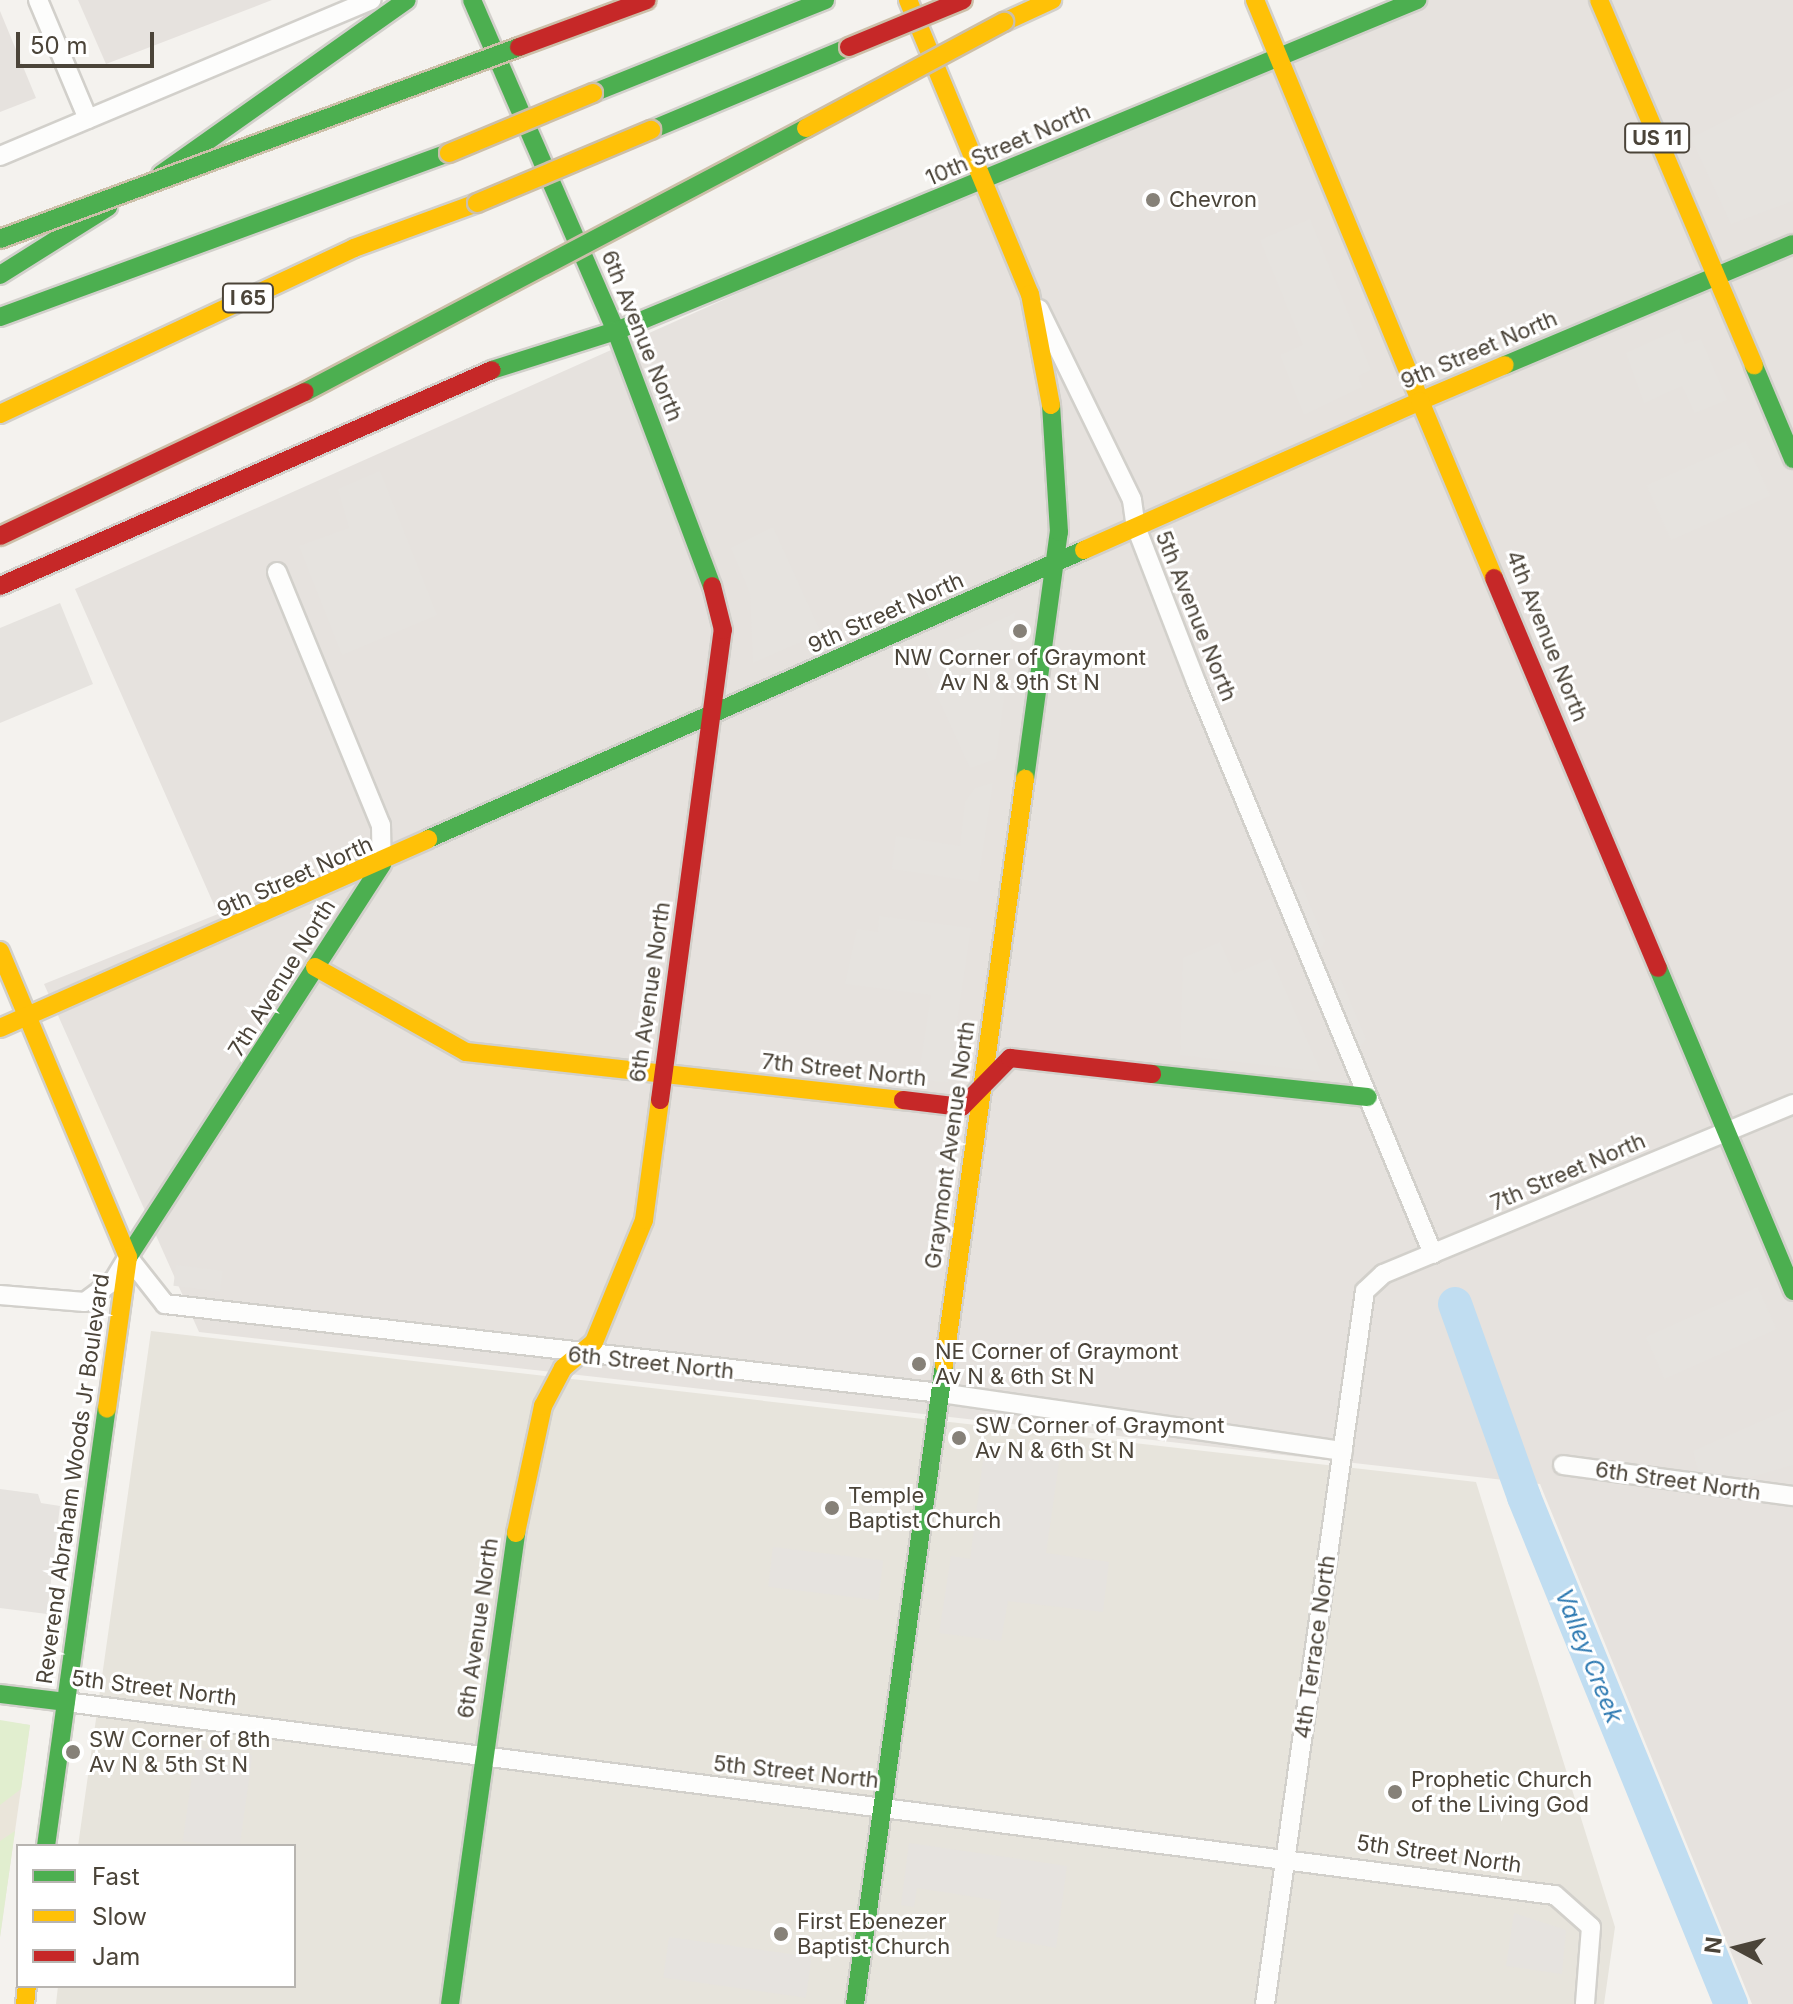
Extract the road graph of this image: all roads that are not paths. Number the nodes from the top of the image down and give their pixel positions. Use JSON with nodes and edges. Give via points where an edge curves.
{"nodes":[{"id":1,"x":38,"y":0,"type":"edge"},
{"id":2,"x":372,"y":0,"type":"edge"},
{"id":3,"x":407,"y":0,"type":"edge"},
{"id":4,"x":472,"y":0,"type":"edge"},
{"id":5,"x":647,"y":0,"type":"edge"},
{"id":6,"x":825,"y":0,"type":"edge"},
{"id":7,"x":908,"y":0,"type":"edge"},
{"id":8,"x":963,"y":0,"type":"edge"},
{"id":9,"x":1052,"y":0,"type":"edge"},
{"id":10,"x":1255,"y":0,"type":"edge"},
{"id":11,"x":1417,"y":0,"type":"edge"},
{"id":12,"x":1599,"y":0,"type":"edge"},
{"id":13,"x":1278,"y":57,"type":"junction"},
{"id":14,"x":88,"y":119,"type":"junction"},
{"id":15,"x":0,"y":156,"type":"edge"},
{"id":16,"x":984,"y":181,"type":"junction"},
{"id":17,"x":0,"y":239,"type":"edge"},
{"id":18,"x":1793,"y":244,"type":"edge"},
{"id":19,"x":0,"y":275,"type":"edge"},
{"id":20,"x":1716,"y":276,"type":"junction"},
{"id":21,"x":1030,"y":294,"type":"junction"},
{"id":22,"x":0,"y":317,"type":"edge"},
{"id":23,"x":616,"y":331,"type":"junction"},
{"id":24,"x":1420,"y":401,"type":"junction"},
{"id":25,"x":0,"y":414,"type":"edge"},
{"id":26,"x":1793,"y":459,"type":"edge"},
{"id":27,"x":1136,"y":527,"type":"junction"},
{"id":28,"x":0,"y":536,"type":"edge"},
{"id":29,"x":1055,"y":564,"type":"junction"},
{"id":30,"x":277,"y":572,"type":"dead end"},
{"id":31,"x":0,"y":586,"type":"edge"},
{"id":32,"x":713,"y":717,"type":"junction"},
{"id":33,"x":382,"y":864,"type":"junction"},
{"id":34,"x":0,"y":951,"type":"edge"},
{"id":35,"x":315,"y":967,"type":"junction"},
{"id":36,"x":27,"y":1017,"type":"junction"},
{"id":37,"x":0,"y":1028,"type":"edge"},
{"id":38,"x":663,"y":1073,"type":"junction"},
{"id":39,"x":981,"y":1092,"type":"junction"},
{"id":40,"x":1368,"y":1097,"type":"junction"},
{"id":41,"x":1793,"y":1104,"type":"edge"},
{"id":42,"x":1726,"y":1132,"type":"junction"},
{"id":43,"x":1433,"y":1254,"type":"junction"},
{"id":44,"x":128,"y":1257,"type":"junction"},
{"id":45,"x":1365,"y":1291,"type":"joint"},
{"id":46,"x":1793,"y":1291,"type":"edge"},
{"id":47,"x":0,"y":1295,"type":"edge"},
{"id":48,"x":579,"y":1355,"type":"junction"},
{"id":49,"x":940,"y":1393,"type":"junction"},
{"id":50,"x":1343,"y":1451,"type":"junction"},
{"id":51,"x":1563,"y":1465,"type":"dead end"},
{"id":52,"x":1793,"y":1496,"type":"edge"},
{"id":53,"x":0,"y":1694,"type":"edge"},
{"id":54,"x":66,"y":1702,"type":"junction"},
{"id":55,"x":484,"y":1758,"type":"junction"},
{"id":56,"x":882,"y":1806,"type":"junction"},
{"id":57,"x":46,"y":1844,"type":"edge"},
{"id":58,"x":1286,"y":1857,"type":"junction"},
{"id":59,"x":450,"y":2004,"type":"edge"},
{"id":60,"x":855,"y":2004,"type":"edge"},
{"id":61,"x":1265,"y":2004,"type":"edge"},
{"id":62,"x":1585,"y":2004,"type":"edge"}],
"edges":[{"from":1,"to":14,"type":"street"},
{"from":2,"to":14,"type":"street"},
{"from":3,"to":19,"type":"main road","via":[[174,166]]},
{"from":4,"to":23,"type":"main road","name":"6th Avenue North"},
{"from":5,"to":17,"type":"main road","bridge":true},
{"from":6,"to":22,"type":"main road","bridge":true,"via":[[449,153]]},
{"from":7,"to":16,"type":"main road","name":"5th Avenue North"},
{"from":8,"to":25,"type":"main road","number":"I 65","bridge":true,"via":[[477,203],[354,248]]},
{"from":9,"to":28,"type":"main road","bridge":true,"via":[[357,367]]},
{"from":10,"to":13,"type":"main road","name":"4th Avenue North"},
{"from":11,"to":13,"type":"main road","name":"10th Street North"},
{"from":12,"to":20,"type":"main road","number":"US 11"},
{"from":13,"to":16,"type":"main road","name":"10th Street North"},
{"from":13,"to":24,"type":"main road","name":"4th Avenue North"},
{"from":14,"to":15,"type":"street"},
{"from":16,"to":21,"type":"main road","name":"5th Avenue North"},
{"from":16,"to":23,"type":"main road","name":"10th Street North"},
{"from":18,"to":20,"type":"main road","name":"9th Street North"},
{"from":20,"to":24,"type":"main road","name":"9th Street North"},
{"from":20,"to":26,"type":"main road","number":"US 11"},
{"from":21,"to":27,"type":"street","name":"5th Avenue North","via":[[1097,418],[1132,500]]},
{"from":21,"to":29,"type":"main road","name":"Graymont Avenue North","via":[[1050,387]]},
{"from":23,"to":31,"type":"main road","name":"10th Street North","via":[[494,369]]},
{"from":23,"to":32,"type":"main road","name":"6th Avenue North","via":[[701,545],[723,630]]},
{"from":24,"to":27,"type":"main road","name":"9th Street North"},
{"from":24,"to":42,"type":"main road","name":"4th Avenue North"},
{"from":27,"to":29,"type":"main road","name":"9th Street North"},
{"from":27,"to":40,"type":"street","name":"5th Avenue North"},
{"from":29,"to":32,"type":"main road","name":"9th Street North"},
{"from":29,"to":39,"type":"main road","name":"Graymont Avenue North"},
{"from":30,"to":33,"type":"street","via":[[381,825]]},
{"from":32,"to":33,"type":"main road","name":"9th Street North"},
{"from":32,"to":38,"type":"main road","name":"6th Avenue North"},
{"from":33,"to":35,"type":"main road","name":"7th Avenue North"},
{"from":33,"to":36,"type":"main road","name":"9th Street North"},
{"from":34,"to":36,"type":"main road","name":"Reverend Abraham Woods Jr Boulevard"},
{"from":35,"to":38,"type":"main road","name":"7th Street North","via":[[452,1048]]},
{"from":35,"to":44,"type":"main road","name":"7th Avenue North"},
{"from":36,"to":37,"type":"main road","name":"9th Street North"},
{"from":36,"to":44,"type":"main road","name":"Reverend Abraham Woods Jr Boulevard"},
{"from":38,"to":39,"type":"main road","name":"7th Street North","via":[[962,1107]]},
{"from":38,"to":48,"type":"main road","name":"6th Avenue North","via":[[636,1254],[594,1342]]},
{"from":39,"to":40,"type":"main road","name":"7th Street North","via":[[1010,1058]]},
{"from":39,"to":49,"type":"main road","name":"Graymont Avenue North"},
{"from":40,"to":43,"type":"street","name":"5th Avenue North"},
{"from":41,"to":42,"type":"street","name":"7th Street North"},
{"from":42,"to":43,"type":"street","name":"7th Street North"},
{"from":42,"to":46,"type":"main road","name":"4th Avenue North"},
{"from":43,"to":45,"type":"street","name":"7th Street North","via":[[1383,1274]]},
{"from":44,"to":47,"type":"street","via":[[114,1280],[85,1302]]},
{"from":44,"to":48,"type":"street","name":"6th Street North","via":[[165,1304]]},
{"from":44,"to":54,"type":"main road","name":"Reverend Abraham Woods Jr Boulevard"},
{"from":45,"to":50,"type":"street","name":"4th Terrace North"},
{"from":48,"to":49,"type":"street","name":"6th Street North"},
{"from":48,"to":55,"type":"main road","name":"6th Avenue North","via":[[543,1406],[524,1476]]},
{"from":49,"to":50,"type":"street","name":"6th Street North"},
{"from":49,"to":56,"type":"main road","name":"Graymont Avenue North"},
{"from":50,"to":58,"type":"street","name":"4th Terrace North"},
{"from":51,"to":52,"type":"street","name":"6th Street North"},
{"from":53,"to":54,"type":"main road","name":"5th Street North"},
{"from":54,"to":55,"type":"street","name":"5th Street North"},
{"from":54,"to":57,"type":"main road","name":"Reverend Abraham Woods Jr Boulevard"},
{"from":55,"to":56,"type":"street","name":"5th Street North"},
{"from":55,"to":59,"type":"main road","name":"6th Avenue North"},
{"from":56,"to":58,"type":"street","name":"5th Street North"},
{"from":56,"to":60,"type":"main road","name":"Graymont Avenue North"},
{"from":58,"to":61,"type":"street","name":"4th Terrace North"},
{"from":58,"to":62,"type":"street","name":"5th Street North","via":[[1555,1895],[1581,1912],[1594,1938]]}]}
